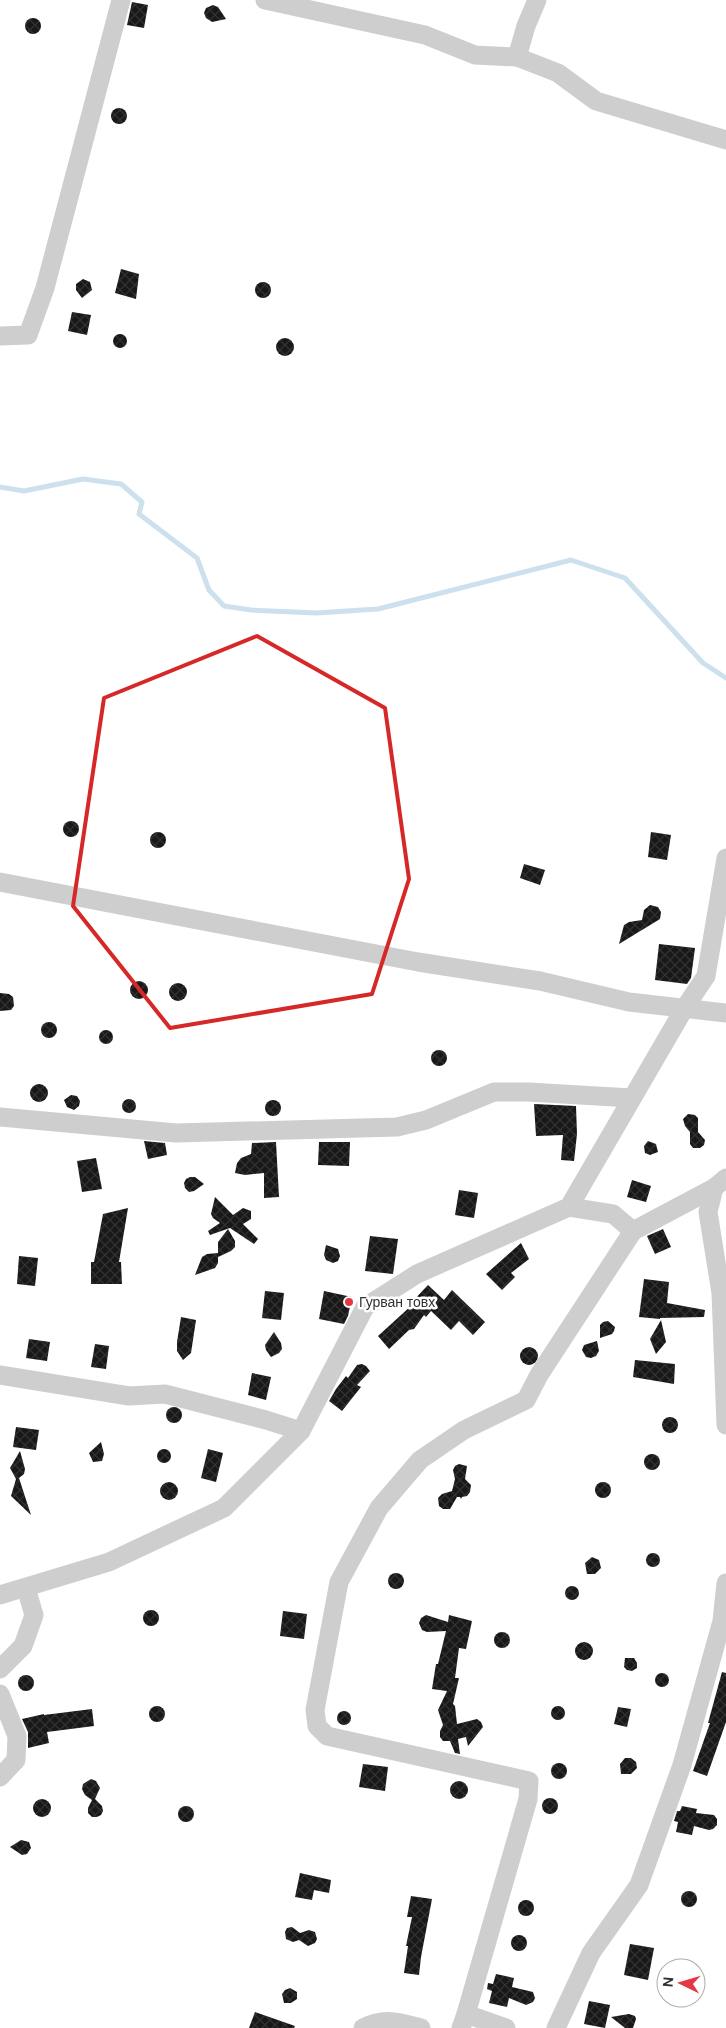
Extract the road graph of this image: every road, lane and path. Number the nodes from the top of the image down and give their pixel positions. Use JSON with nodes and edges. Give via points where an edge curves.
{"nodes":[{"id":1,"x":121,"y":0,"type":"edge"},
{"id":2,"x":265,"y":0,"type":"edge"},
{"id":3,"x":537,"y":0,"type":"edge"},
{"id":4,"x":517,"y":57,"type":"junction"},
{"id":5,"x":726,"y":140,"type":"edge"},
{"id":6,"x":0,"y":336,"type":"edge"},
{"id":7,"x":726,"y":858,"type":"edge"},
{"id":8,"x":0,"y":882,"type":"edge"},
{"id":9,"x":684,"y":1009,"type":"junction"},
{"id":10,"x":726,"y":1013,"type":"edge"},
{"id":11,"x":632,"y":1098,"type":"junction"},
{"id":12,"x":0,"y":1117,"type":"edge"},
{"id":13,"x":720,"y":1183,"type":"edge"},
{"id":14,"x":569,"y":1207,"type":"junction"},
{"id":15,"x":633,"y":1231,"type":"junction"},
{"id":16,"x":0,"y":1375,"type":"edge"},
{"id":17,"x":726,"y":1423,"type":"edge"},
{"id":18,"x":301,"y":1431,"type":"junction"},
{"id":19,"x":726,"y":1583,"type":"edge"},
{"id":20,"x":26,"y":1588,"type":"junction"},
{"id":21,"x":0,"y":1595,"type":"edge"},
{"id":22,"x":724,"y":1622,"type":"edge"},
{"id":23,"x":0,"y":1669,"type":"edge"},
{"id":24,"x":0,"y":1694,"type":"edge"},
{"id":25,"x":0,"y":1777,"type":"edge"},
{"id":26,"x":464,"y":2021,"type":"edge"},
{"id":27,"x":363,"y":2028,"type":"edge"},
{"id":28,"x":421,"y":2028,"type":"edge"},
{"id":29,"x":506,"y":2028,"type":"edge"},
{"id":30,"x":556,"y":2028,"type":"edge"}],
"edges":[{"from":1,"to":6,"type":"street","via":[[45,288],[28,335]]},
{"from":2,"to":4,"type":"street","via":[[426,35],[475,55]]},
{"from":3,"to":4,"type":"street"},
{"from":4,"to":5,"type":"street","via":[[558,72],[596,101]]},
{"from":7,"to":9,"type":"street","via":[[706,976]]},
{"from":8,"to":9,"type":"street","via":[[418,962],[540,981],[629,1002]]},
{"from":9,"to":10,"type":"street"},
{"from":9,"to":11,"type":"street"},
{"from":11,"to":12,"type":"street","via":[[494,1092],[426,1120],[388,1127],[176,1133]]},
{"from":11,"to":14,"type":"street"},
{"from":13,"to":15,"type":"street"},
{"from":13,"to":17,"type":"street","via":[[708,1212],[721,1293]]},
{"from":14,"to":15,"type":"street","via":[[614,1214]]},
{"from":14,"to":18,"type":"street","via":[[417,1274],[365,1307]]},
{"from":15,"to":26,"type":"street","via":[[526,1400],[464,1430],[420,1460],[379,1508],[339,1582],[315,1710],[317,1726],[327,1736],[529,1781],[528,1799]]},
{"from":16,"to":18,"type":"street","via":[[129,1396],[165,1394]]},
{"from":18,"to":20,"type":"street","via":[[224,1508],[109,1562]]},
{"from":19,"to":22,"type":"street"},
{"from":20,"to":21,"type":"street"},
{"from":20,"to":23,"type":"street","via":[[34,1615],[23,1646]]},
{"from":22,"to":30,"type":"street","via":[[682,1765],[639,1886],[591,1953]]},
{"from":24,"to":25,"type":"street","via":[[17,1736],[16,1760]]},
{"from":26,"to":29,"type":"street"},
{"from":27,"to":28,"type":"street","via":[[376,2021]]}]}
